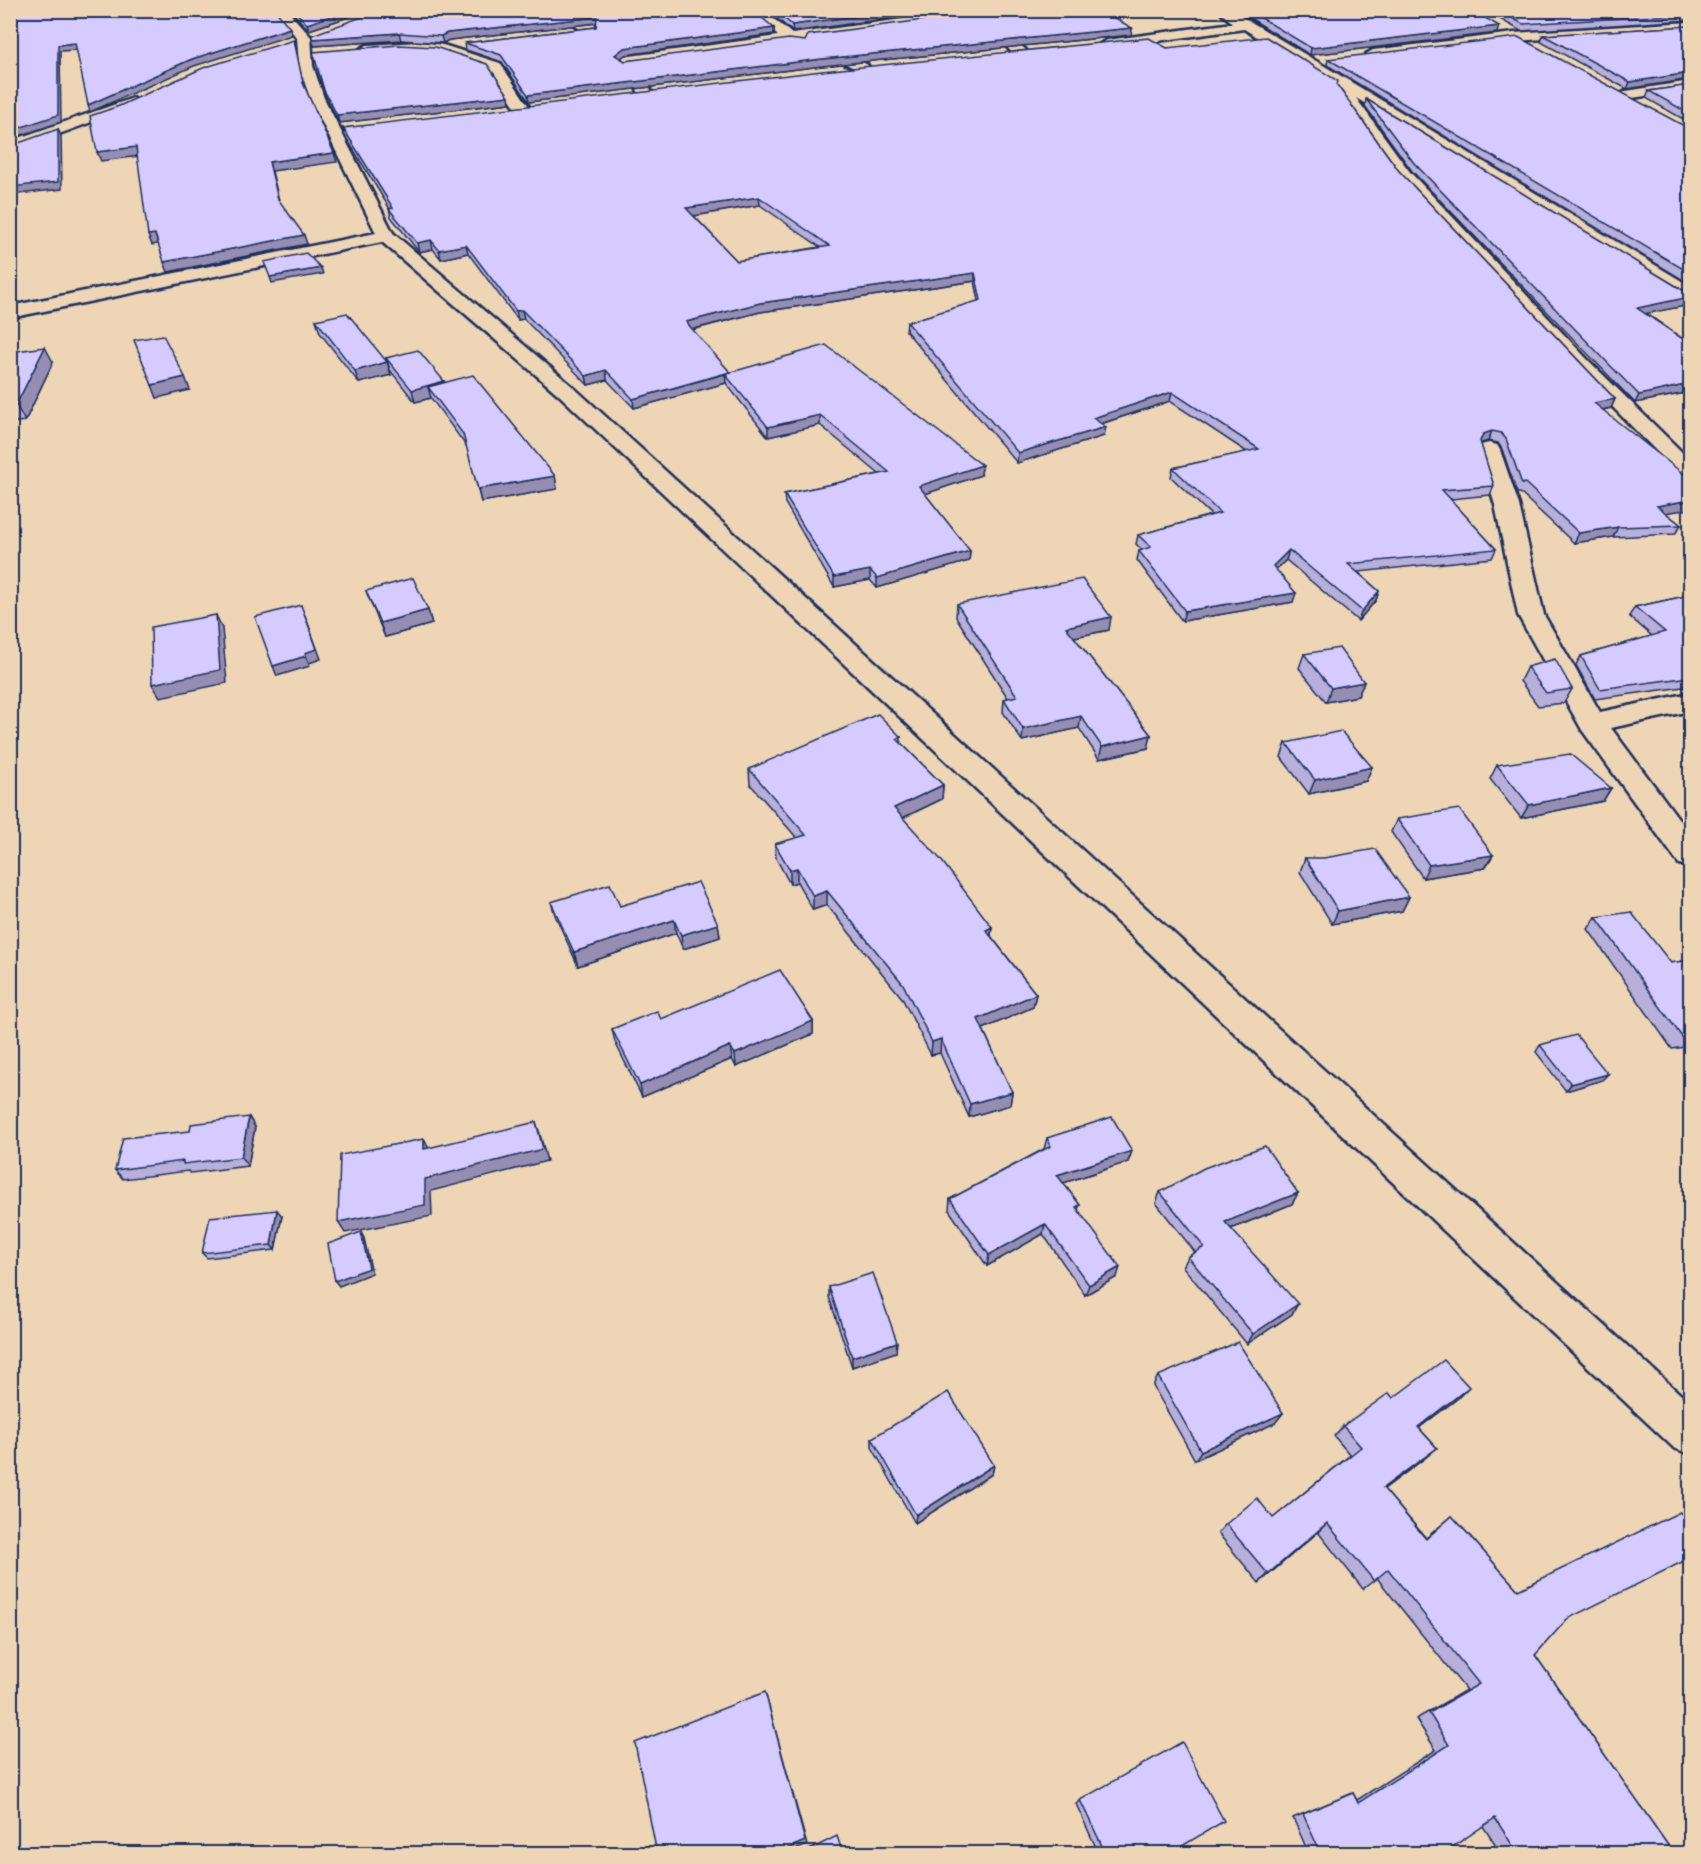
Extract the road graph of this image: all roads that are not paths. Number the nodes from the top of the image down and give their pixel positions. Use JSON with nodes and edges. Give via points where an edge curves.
{"nodes":[{"id":1,"x":280,"y":10,"type":"edge"},
{"id":2,"x":557,"y":10,"type":"edge"},
{"id":3,"x":755,"y":10,"type":"edge"},
{"id":4,"x":1221,"y":10,"type":"edge"},
{"id":5,"x":971,"y":13,"type":"edge"},
{"id":6,"x":941,"y":18,"type":"edge"},
{"id":7,"x":1246,"y":25,"type":"junction"},
{"id":8,"x":1496,"y":26,"type":"edge"},
{"id":9,"x":1690,"y":26,"type":"edge"},
{"id":10,"x":591,"y":28,"type":"junction"},
{"id":11,"x":567,"y":31,"type":"edge"},
{"id":12,"x":310,"y":35,"type":"junction"},
{"id":13,"x":1514,"y":37,"type":"junction"},
{"id":14,"x":789,"y":38,"type":"junction"},
{"id":15,"x":473,"y":43,"type":"edge"},
{"id":16,"x":284,"y":44,"type":"edge"},
{"id":17,"x":1097,"y":45,"type":"edge"},
{"id":18,"x":438,"y":48,"type":"junction"},
{"id":19,"x":1534,"y":48,"type":"edge"},
{"id":20,"x":348,"y":50,"type":"edge"},
{"id":21,"x":999,"y":55,"type":"edge"},
{"id":22,"x":1354,"y":56,"type":"edge"},
{"id":23,"x":1332,"y":59,"type":"edge"},
{"id":24,"x":625,"y":61,"type":"junction"},
{"id":25,"x":1309,"y":61,"type":"junction"},
{"id":26,"x":832,"y":71,"type":"edge"},
{"id":27,"x":1336,"y":79,"type":"junction"},
{"id":28,"x":1690,"y":85,"type":"edge"},
{"id":29,"x":147,"y":95,"type":"edge"},
{"id":30,"x":647,"y":95,"type":"edge"},
{"id":31,"x":1644,"y":106,"type":"edge"},
{"id":32,"x":523,"y":108,"type":"edge"},
{"id":33,"x":10,"y":147,"type":"edge"},
{"id":34,"x":386,"y":236,"type":"junction"},
{"id":35,"x":1690,"y":294,"type":"edge"},
{"id":36,"x":10,"y":312,"type":"edge"},
{"id":37,"x":1489,"y":450,"type":"dead end"},
{"id":38,"x":1690,"y":472,"type":"edge"},
{"id":39,"x":1690,"y":702,"type":"edge"},
{"id":40,"x":1592,"y":723,"type":"junction"},
{"id":41,"x":1690,"y":856,"type":"edge"},
{"id":42,"x":1690,"y":1432,"type":"edge"}],
"edges":[{"from":1,"to":12,"type":"street"},
{"from":2,"to":10,"type":"street"},
{"from":3,"to":14,"type":"street"},
{"from":4,"to":7,"type":"street"},
{"from":5,"to":21,"type":"street","via":[[1027,52]]},
{"from":6,"to":14,"type":"street"},
{"from":7,"to":17,"type":"street"},
{"from":7,"to":25,"type":"street"},
{"from":8,"to":13,"type":"street"},
{"from":9,"to":13,"type":"street"},
{"from":10,"to":11,"type":"street"},
{"from":10,"to":24,"type":"street","via":[[617,46]]},
{"from":12,"to":16,"type":"street"},
{"from":12,"to":34,"type":"street","via":[[311,53],[306,66],[317,98],[339,130]]},
{"from":13,"to":19,"type":"street"},
{"from":13,"to":22,"type":"street"},
{"from":14,"to":24,"type":"street"},
{"from":14,"to":26,"type":"street","via":[[869,67]]},
{"from":15,"to":18,"type":"street"},
{"from":18,"to":20,"type":"street"},
{"from":18,"to":32,"type":"street","via":[[495,66]]},
{"from":23,"to":25,"type":"street"},
{"from":24,"to":30,"type":"street"},
{"from":25,"to":27,"type":"street"},
{"from":27,"to":35,"type":"street"},
{"from":27,"to":38,"type":"street","via":[[1404,175],[1582,365]]},
{"from":28,"to":31,"type":"street","via":[[1621,93]]},
{"from":29,"to":33,"type":"street","via":[[116,110]]},
{"from":34,"to":36,"type":"street"},
{"from":34,"to":42,"type":"street","via":[[565,390]]},
{"from":37,"to":40,"type":"street","via":[[1507,505],[1531,615]]},
{"from":39,"to":40,"type":"street"},
{"from":40,"to":41,"type":"street"}]}
